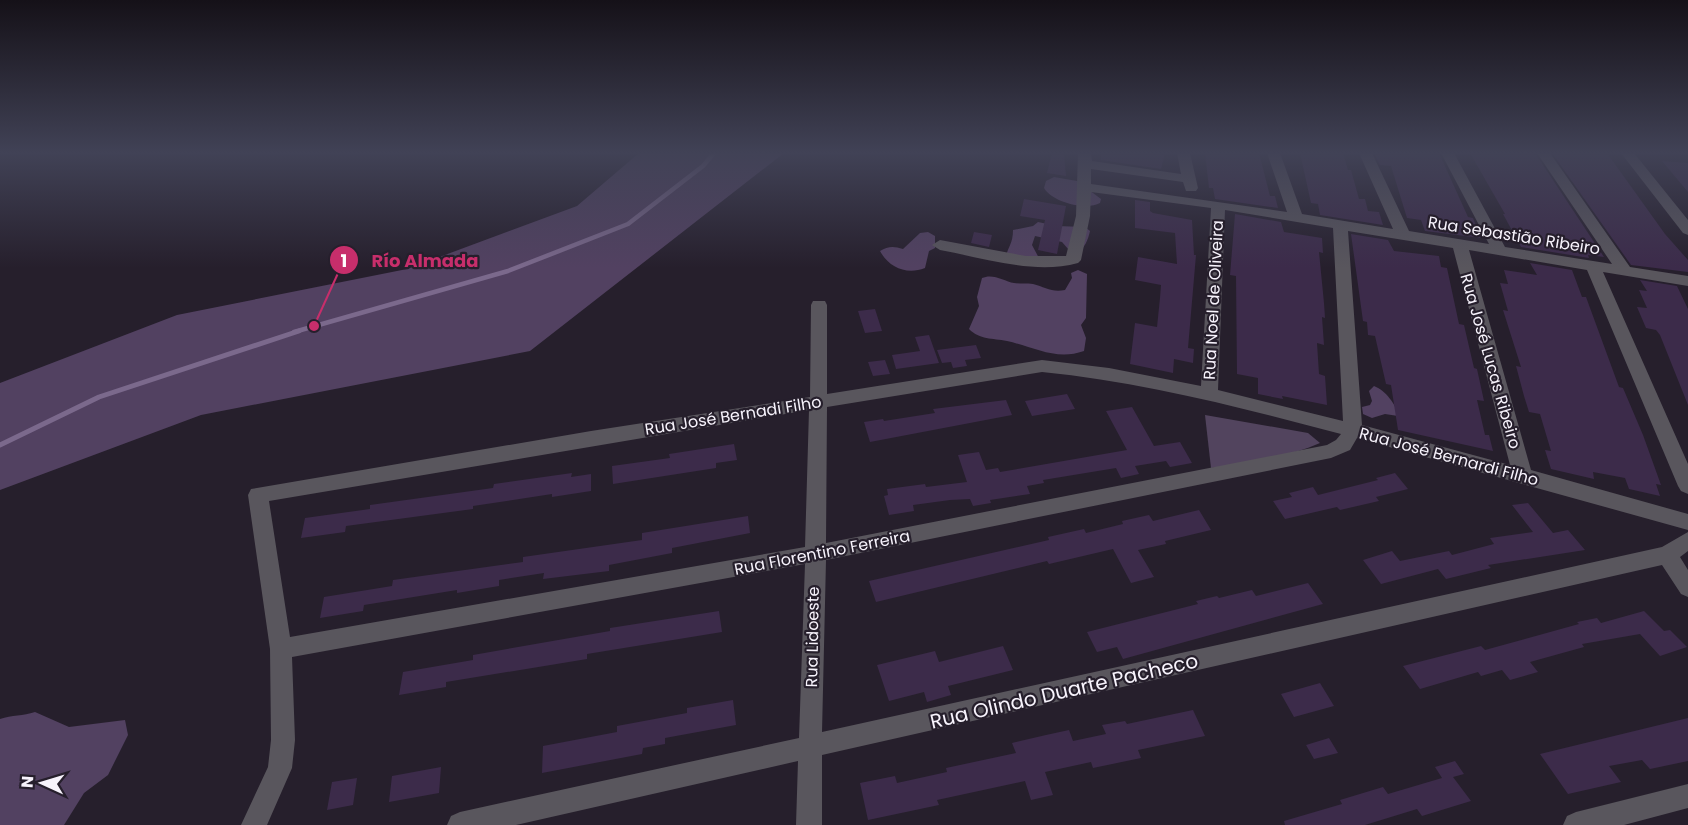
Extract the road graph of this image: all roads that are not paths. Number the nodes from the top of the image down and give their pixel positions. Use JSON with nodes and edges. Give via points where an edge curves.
{"nodes":[{"id":1,"x":1085,"y":192,"type":"edge"},
{"id":2,"x":1118,"y":192,"type":"edge"},
{"id":3,"x":1192,"y":192,"type":"edge"},
{"id":4,"x":1287,"y":192,"type":"edge"},
{"id":5,"x":1384,"y":192,"type":"edge"},
{"id":6,"x":1468,"y":192,"type":"edge"},
{"id":7,"x":1570,"y":192,"type":"edge"},
{"id":8,"x":1658,"y":192,"type":"edge"},
{"id":9,"x":1194,"y":202,"type":"junction"},
{"id":10,"x":1218,"y":205,"type":"junction"},
{"id":11,"x":1296,"y":218,"type":"junction"},
{"id":12,"x":1340,"y":225,"type":"junction"},
{"id":13,"x":1688,"y":230,"type":"edge"},
{"id":14,"x":1404,"y":236,"type":"junction"},
{"id":15,"x":940,"y":245,"type":"dead end"},
{"id":16,"x":1460,"y":246,"type":"junction"},
{"id":17,"x":1500,"y":251,"type":"junction"},
{"id":18,"x":1593,"y":266,"type":"junction"},
{"id":19,"x":1624,"y":270,"type":"junction"},
{"id":20,"x":1688,"y":281,"type":"edge"},
{"id":21,"x":819,"y":305,"type":"dead end"},
{"id":22,"x":1209,"y":394,"type":"junction"},
{"id":23,"x":819,"y":400,"type":"junction"},
{"id":24,"x":1353,"y":430,"type":"junction"},
{"id":25,"x":1523,"y":476,"type":"junction"},
{"id":26,"x":1688,"y":486,"type":"edge"},
{"id":27,"x":1688,"y":522,"type":"edge"},
{"id":28,"x":1688,"y":540,"type":"edge"},
{"id":29,"x":813,"y":554,"type":"junction"},
{"id":30,"x":1667,"y":555,"type":"junction"},
{"id":31,"x":1688,"y":588,"type":"edge"},
{"id":32,"x":281,"y":650,"type":"junction"},
{"id":33,"x":810,"y":748,"type":"junction"},
{"id":34,"x":1688,"y":796,"type":"edge"},
{"id":35,"x":254,"y":825,"type":"edge"},
{"id":36,"x":460,"y":825,"type":"edge"},
{"id":37,"x":809,"y":825,"type":"edge"},
{"id":38,"x":1576,"y":825,"type":"edge"}],
"edges":[{"from":1,"to":15,"type":"street","via":[[1073,260],[1030,260]]},
{"from":2,"to":9,"type":"street","name":"Rua Sebastião Ribeiro"},
{"from":3,"to":9,"type":"street"},
{"from":4,"to":11,"type":"street"},
{"from":5,"to":14,"type":"street"},
{"from":6,"to":17,"type":"street"},
{"from":7,"to":19,"type":"street"},
{"from":8,"to":13,"type":"street"},
{"from":9,"to":10,"type":"street","name":"Rua Sebastião Ribeiro"},
{"from":10,"to":11,"type":"street","name":"Rua Sebastião Ribeiro"},
{"from":10,"to":22,"type":"street","name":"Rua Noel de Oliveira"},
{"from":11,"to":12,"type":"street","name":"Rua Sebastião Ribeiro"},
{"from":12,"to":14,"type":"street","name":"Rua Sebastião Ribeiro"},
{"from":12,"to":24,"type":"street"},
{"from":14,"to":16,"type":"street","name":"Rua Sebastião Ribeiro"},
{"from":16,"to":17,"type":"street","name":"Rua Sebastião Ribeiro"},
{"from":16,"to":25,"type":"street","name":"Rua José Lucas Ribeiro"},
{"from":17,"to":18,"type":"street","name":"Rua Sebastião Ribeiro"},
{"from":18,"to":19,"type":"street","name":"Rua Sebastião Ribeiro"},
{"from":18,"to":26,"type":"street"},
{"from":19,"to":20,"type":"street","name":"Rua Sebastião Ribeiro"},
{"from":21,"to":23,"type":"street","name":"Rua Lidoeste"},
{"from":22,"to":23,"type":"street","name":"Rua José Bernadi Filho","via":[[1096,370],[1042,366]]},
{"from":22,"to":24,"type":"street","name":"Rua José Bernardi Filho"},
{"from":23,"to":29,"type":"street","name":"Rua Lidoeste"},
{"from":23,"to":32,"type":"street","name":"Rua José Bernadi Filho","via":[[258,495]]},
{"from":24,"to":25,"type":"street","name":"Rua José Bernardi Filho"},
{"from":24,"to":29,"type":"street","name":"Rua Florentino Ferreira","via":[[1343,445],[1330,451]]},
{"from":25,"to":27,"type":"street","name":"Rua José Bernardi Filho"},
{"from":28,"to":30,"type":"street"},
{"from":29,"to":32,"type":"street","name":"Rua Florentino Ferreira"},
{"from":29,"to":33,"type":"street","name":"Rua Lidoeste"},
{"from":30,"to":31,"type":"street"},
{"from":30,"to":33,"type":"street","name":"Rua Olindo Duarte Pacheco"},
{"from":32,"to":35,"type":"street","via":[[283,740],[279,768]]},
{"from":33,"to":36,"type":"street","name":"Rua Olindo Duarte Pacheco"},
{"from":33,"to":37,"type":"street","name":"Rua Lidoeste"},
{"from":34,"to":38,"type":"street"}]}
